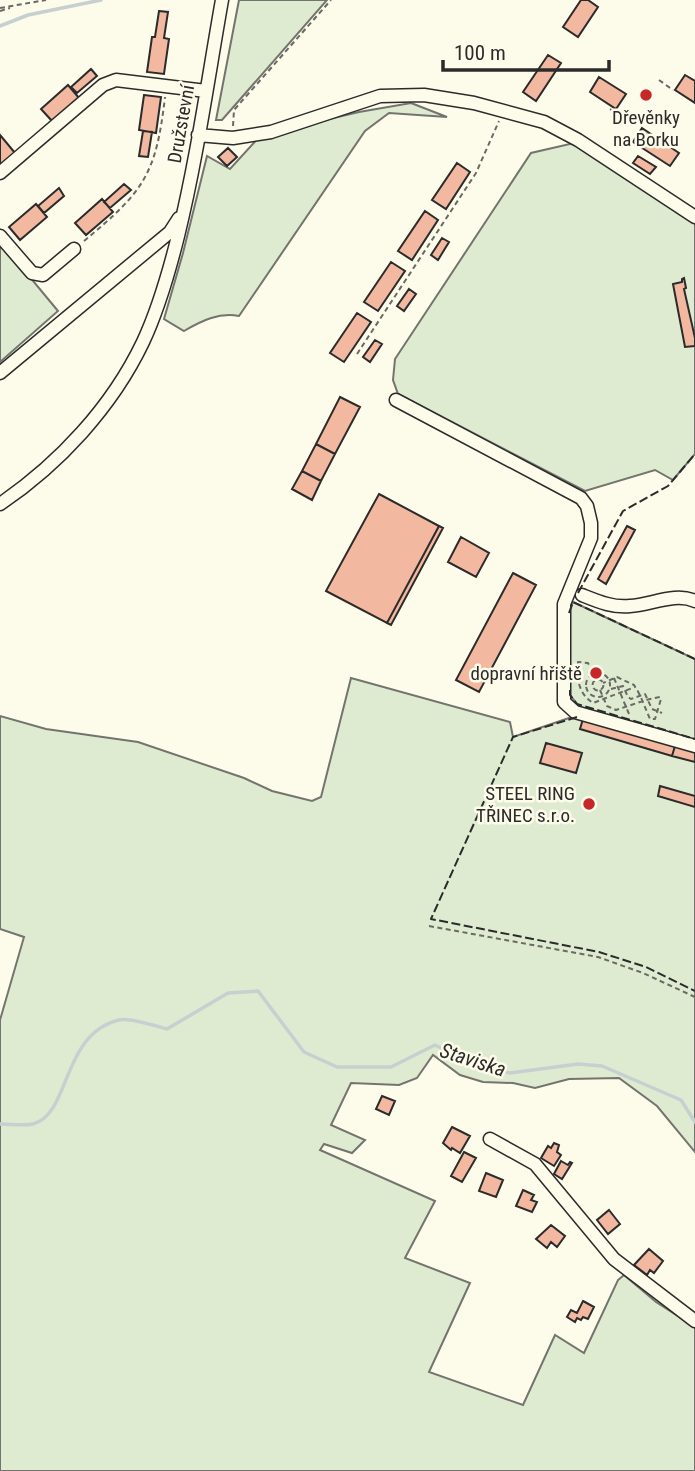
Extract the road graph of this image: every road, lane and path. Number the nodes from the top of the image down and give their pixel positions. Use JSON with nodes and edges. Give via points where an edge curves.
{"nodes":[{"id":1,"x":46,"y":0,"type":"edge"},
{"id":2,"x":222,"y":0,"type":"edge"},
{"id":3,"x":331,"y":0,"type":"edge"},
{"id":4,"x":0,"y":10,"type":"edge"},
{"id":5,"x":659,"y":80,"type":"dead end"},
{"id":6,"x":167,"y":85,"type":"junction"},
{"id":7,"x":673,"y":90,"type":"dead end"},
{"id":8,"x":206,"y":91,"type":"junction"},
{"id":9,"x":610,"y":109,"type":"dead end"},
{"id":10,"x":503,"y":110,"type":"junction"},
{"id":11,"x":631,"y":123,"type":"dead end"},
{"id":12,"x":198,"y":135,"type":"junction"},
{"id":13,"x":233,"y":138,"type":"junction"},
{"id":14,"x":0,"y":172,"type":"edge"},
{"id":15,"x":184,"y":212,"type":"junction"},
{"id":16,"x":695,"y":217,"type":"edge"},
{"id":17,"x":0,"y":236,"type":"edge"},
{"id":18,"x":74,"y":249,"type":"joint"},
{"id":19,"x":357,"y":354,"type":"dead end"},
{"id":20,"x":0,"y":373,"type":"edge"},
{"id":21,"x":396,"y":400,"type":"dead end"},
{"id":22,"x":0,"y":504,"type":"edge"},
{"id":23,"x":582,"y":595,"type":"dead end"},
{"id":24,"x":695,"y":601,"type":"edge"},
{"id":25,"x":593,"y":674,"type":"junction"},
{"id":26,"x":614,"y":678,"type":"junction"},
{"id":27,"x":596,"y":680,"type":"junction"},
{"id":28,"x":608,"y":681,"type":"junction"},
{"id":29,"x":603,"y":683,"type":"junction"},
{"id":30,"x":617,"y":687,"type":"junction"},
{"id":31,"x":636,"y":687,"type":"junction"},
{"id":32,"x":593,"y":688,"type":"junction"},
{"id":33,"x":587,"y":690,"type":"junction"},
{"id":34,"x":610,"y":690,"type":"junction"},
{"id":35,"x":600,"y":691,"type":"junction"},
{"id":36,"x":626,"y":691,"type":"junction"},
{"id":37,"x":582,"y":692,"type":"junction"},
{"id":38,"x":620,"y":694,"type":"junction"},
{"id":39,"x":602,"y":695,"type":"junction"},
{"id":40,"x":639,"y":695,"type":"junction"},
{"id":41,"x":604,"y":700,"type":"junction"},
{"id":42,"x":648,"y":700,"type":"junction"},
{"id":43,"x":642,"y":701,"type":"junction"},
{"id":44,"x":626,"y":708,"type":"junction"},
{"id":45,"x":657,"y":711,"type":"junction"},
{"id":46,"x":662,"y":713,"type":"dead end"},
{"id":47,"x":631,"y":716,"type":"dead end"},
{"id":48,"x":645,"y":719,"type":"dead end"},
{"id":49,"x":650,"y":719,"type":"junction"},
{"id":50,"x":695,"y":746,"type":"edge"},
{"id":51,"x":429,"y":926,"type":"dead end"},
{"id":52,"x":695,"y":997,"type":"edge"},
{"id":53,"x":491,"y":1139,"type":"dead end"},
{"id":54,"x":695,"y":1321,"type":"edge"}],
"edges":[{"from":1,"to":4,"type":"path"},
{"from":2,"to":8,"type":"street","name":"Družstevní"},
{"from":3,"to":13,"type":"path","via":[[234,110]]},
{"from":5,"to":7,"type":"path"},
{"from":6,"to":8,"type":"street"},
{"from":6,"to":14,"type":"street","via":[[116,80],[103,85]]},
{"from":6,"to":18,"type":"path","via":[[152,166],[138,191]]},
{"from":8,"to":12,"type":"street","name":"Družstevní"},
{"from":9,"to":11,"type":"path"},
{"from":10,"to":13,"type":"street","via":[[424,95],[380,96],[271,132]]},
{"from":10,"to":16,"type":"street","via":[[544,122],[578,140]]},
{"from":10,"to":19,"type":"path","via":[[476,173]]},
{"from":12,"to":13,"type":"street"},
{"from":12,"to":15,"type":"street","name":"Družstevní"},
{"from":15,"to":20,"type":"street","via":[[170,232]]},
{"from":15,"to":22,"type":"street","name":"Družstevní","via":[[162,295],[142,344],[108,400],[61,454]]},
{"from":17,"to":18,"type":"street","via":[[32,273],[43,275]]},
{"from":21,"to":50,"type":"street","via":[[581,498],[587,506],[591,538],[564,604],[564,702],[575,712]]},
{"from":23,"to":24,"type":"street","via":[[627,607],[670,598]]},
{"from":25,"to":27,"type":"path"},
{"from":25,"to":28,"type":"path","via":[[603,674]]},
{"from":25,"to":33,"type":"path","via":[[586,681]]},
{"from":25,"to":37,"type":"path","via":[[588,663],[578,662]]},
{"from":26,"to":28,"type":"path"},
{"from":26,"to":30,"type":"path"},
{"from":26,"to":31,"type":"path"},
{"from":27,"to":29,"type":"path"},
{"from":27,"to":32,"type":"path"},
{"from":28,"to":29,"type":"path"},
{"from":28,"to":34,"type":"path"},
{"from":29,"to":35,"type":"path"},
{"from":30,"to":34,"type":"path"},
{"from":30,"to":36,"type":"path"},
{"from":30,"to":38,"type":"path"},
{"from":31,"to":36,"type":"path"},
{"from":31,"to":40,"type":"path"},
{"from":32,"to":33,"type":"path"},
{"from":32,"to":35,"type":"path"},
{"from":33,"to":37,"type":"path"},
{"from":33,"to":39,"type":"path","via":[[593,697]]},
{"from":34,"to":39,"type":"path"},
{"from":35,"to":39,"type":"path"},
{"from":36,"to":38,"type":"path"},
{"from":36,"to":40,"type":"path","via":[[629,699]]},
{"from":37,"to":41,"type":"path","via":[[593,703]]},
{"from":38,"to":41,"type":"path"},
{"from":38,"to":44,"type":"path"},
{"from":39,"to":41,"type":"path"},
{"from":40,"to":42,"type":"path","via":[[645,694]]},
{"from":40,"to":43,"type":"path"},
{"from":41,"to":44,"type":"path","via":[[612,709]]},
{"from":42,"to":43,"type":"path"},
{"from":42,"to":45,"type":"path"},
{"from":42,"to":45,"type":"path","via":[[661,697]]},
{"from":43,"to":44,"type":"path"},
{"from":43,"to":49,"type":"path"},
{"from":44,"to":47,"type":"path"},
{"from":45,"to":46,"type":"path"},
{"from":45,"to":49,"type":"path","via":[[654,720]]},
{"from":48,"to":49,"type":"path"},
{"from":51,"to":52,"type":"path","via":[[598,957]]},
{"from":53,"to":54,"type":"street","via":[[534,1164],[614,1259]]}]}
